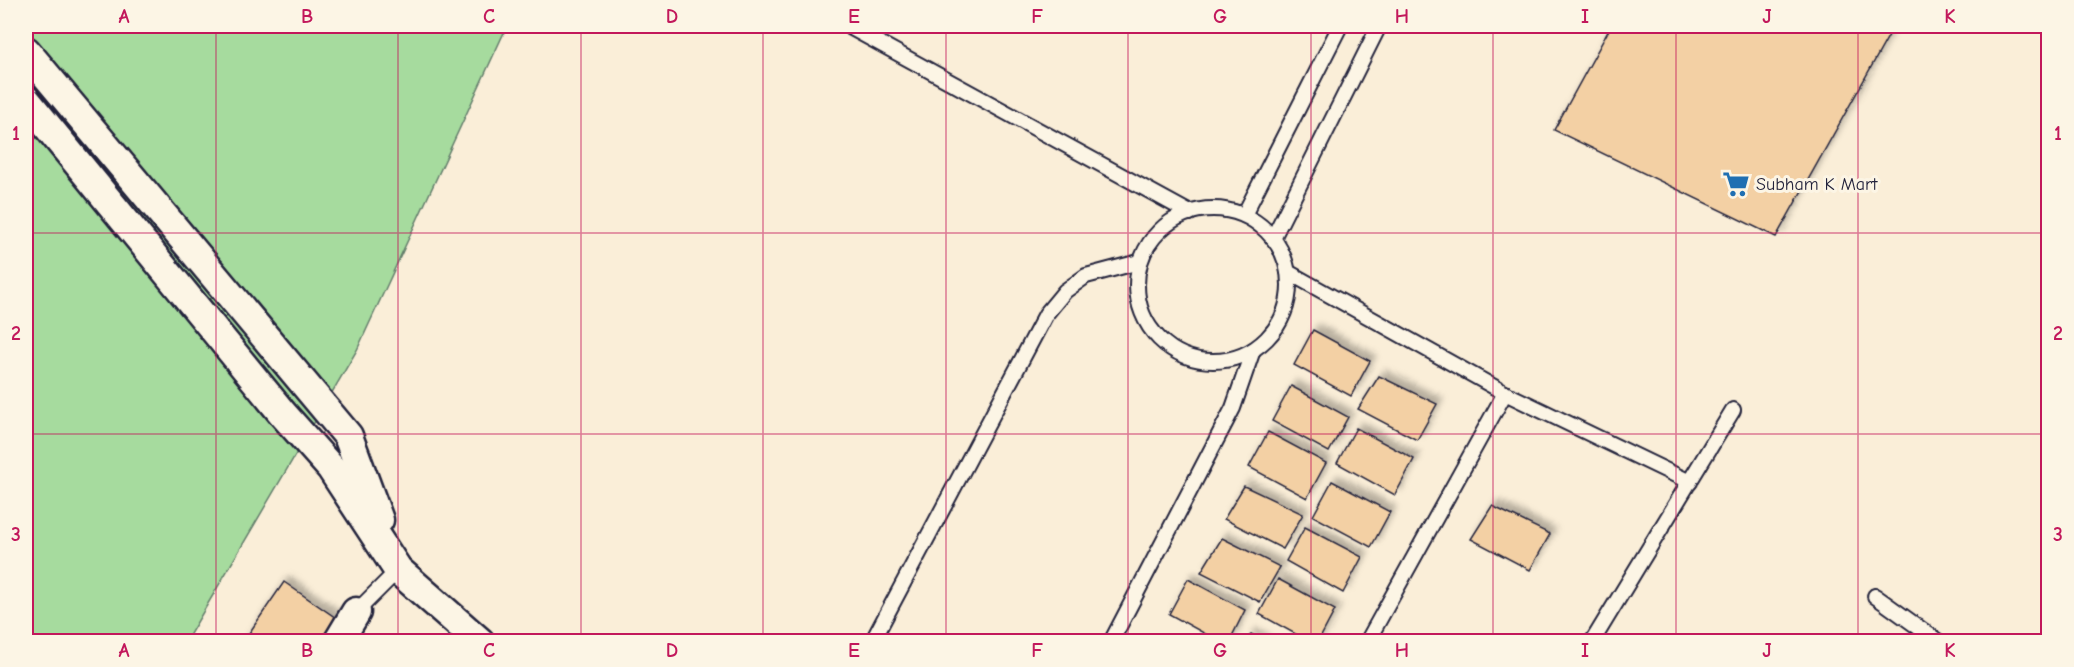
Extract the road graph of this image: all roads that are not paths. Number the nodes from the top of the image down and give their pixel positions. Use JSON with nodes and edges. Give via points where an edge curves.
{"nodes":[{"id":1,"x":848,"y":26,"type":"edge"},
{"id":2,"x":1340,"y":26,"type":"edge"},
{"id":3,"x":1379,"y":26,"type":"edge"},
{"id":4,"x":26,"y":51,"type":"edge"},
{"id":5,"x":26,"y":100,"type":"edge"},
{"id":6,"x":1190,"y":213,"type":"junction"},
{"id":7,"x":1244,"y":216,"type":"junction"},
{"id":8,"x":1273,"y":238,"type":"junction"},
{"id":9,"x":1140,"y":262,"type":"junction"},
{"id":10,"x":1288,"y":272,"type":"junction"},
{"id":11,"x":1252,"y":350,"type":"junction"},
{"id":12,"x":1505,"y":393,"type":"junction"},
{"id":13,"x":1733,"y":410,"type":"dead end"},
{"id":14,"x":1690,"y":482,"type":"junction"},
{"id":15,"x":398,"y":570,"type":"junction"},
{"id":16,"x":1875,"y":596,"type":"dead end"},
{"id":17,"x":357,"y":612,"type":"joint"},
{"id":18,"x":338,"y":642,"type":"edge"},
{"id":19,"x":480,"y":642,"type":"edge"},
{"id":20,"x":872,"y":642,"type":"edge"},
{"id":21,"x":1111,"y":642,"type":"edge"},
{"id":22,"x":1367,"y":642,"type":"edge"},
{"id":23,"x":1592,"y":642,"type":"edge"},
{"id":24,"x":1939,"y":642,"type":"edge"}],
"edges":[{"from":1,"to":6,"type":"lane"},
{"from":2,"to":7,"type":"lane"},
{"from":3,"to":8,"type":"lane"},
{"from":4,"to":15,"type":"street","via":[[348,436]]},
{"from":5,"to":15,"type":"street","via":[[331,468]]},
{"from":6,"to":7,"type":"lane","via":[[1208,209]]},
{"from":6,"to":9,"type":"lane","via":[[1158,231]]},
{"from":7,"to":8,"type":"lane"},
{"from":8,"to":10,"type":"lane"},
{"from":9,"to":11,"type":"lane","via":[[1140,308],[1153,332],[1166,345],[1199,360],[1236,358]]},
{"from":9,"to":20,"type":"lane","via":[[1086,276],[1065,291],[1046,314]]},
{"from":10,"to":11,"type":"lane","via":[[1286,308],[1267,339]]},
{"from":10,"to":12,"type":"lane"},
{"from":11,"to":21,"type":"lane","via":[[1233,408]]},
{"from":12,"to":14,"type":"lane"},
{"from":12,"to":22,"type":"lane"},
{"from":13,"to":14,"type":"lane"},
{"from":14,"to":23,"type":"lane"},
{"from":15,"to":17,"type":"lane"},
{"from":15,"to":19,"type":"street"},
{"from":16,"to":24,"type":"lane"},
{"from":17,"to":18,"type":"street"}]}
